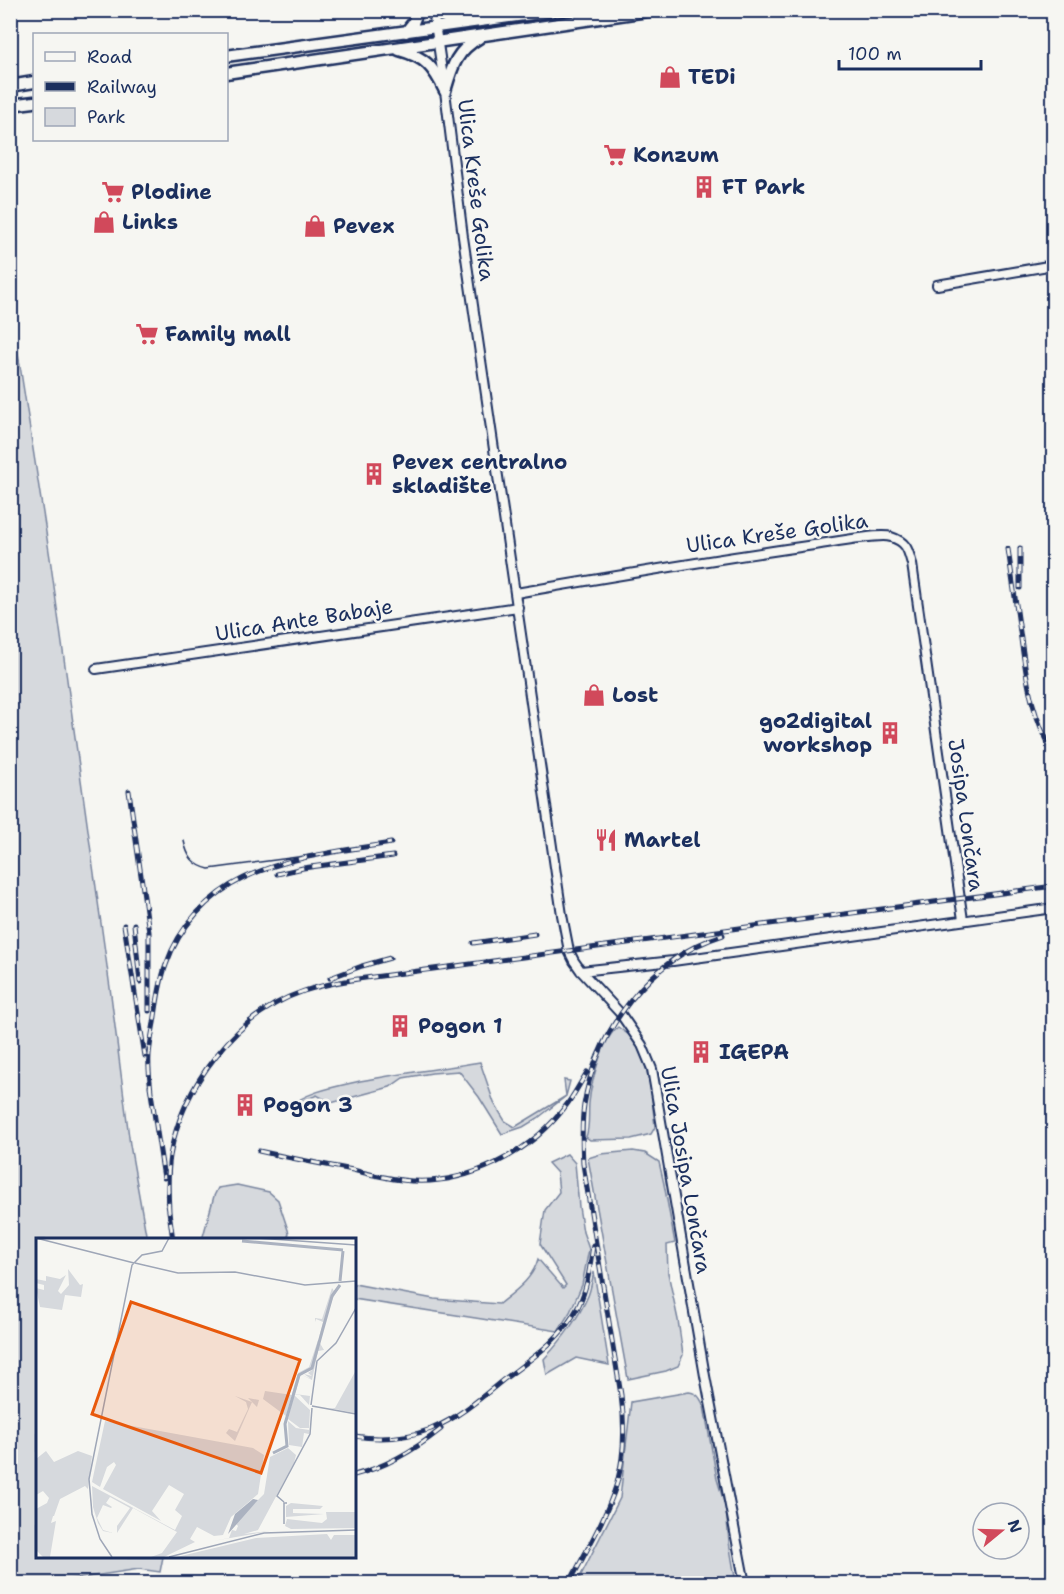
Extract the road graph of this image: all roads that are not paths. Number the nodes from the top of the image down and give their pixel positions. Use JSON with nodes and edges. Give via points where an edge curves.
{"nodes":[{"id":1,"x":418,"y":10,"type":"edge"},
{"id":2,"x":433,"y":10,"type":"edge"},
{"id":3,"x":463,"y":10,"type":"edge"},
{"id":4,"x":561,"y":10,"type":"edge"},
{"id":5,"x":654,"y":10,"type":"edge"},
{"id":6,"x":503,"y":19,"type":"junction"},
{"id":7,"x":435,"y":28,"type":"junction"},
{"id":8,"x":406,"y":32,"type":"junction"},
{"id":9,"x":486,"y":34,"type":"junction"},
{"id":10,"x":437,"y":41,"type":"junction"},
{"id":11,"x":393,"y":48,"type":"junction"},
{"id":12,"x":228,"y":56,"type":"edge"},
{"id":13,"x":228,"y":73,"type":"edge"},
{"id":14,"x":33,"y":82,"type":"edge"},
{"id":15,"x":10,"y":86,"type":"edge"},
{"id":16,"x":445,"y":91,"type":"junction"},
{"id":17,"x":33,"y":102,"type":"edge"},
{"id":18,"x":10,"y":105,"type":"edge"},
{"id":19,"x":1053,"y":265,"type":"edge"},
{"id":20,"x":937,"y":285,"type":"dead end"},
{"id":21,"x":516,"y":593,"type":"junction"},
{"id":22,"x":518,"y":607,"type":"junction"},
{"id":23,"x":96,"y":669,"type":"dead end"},
{"id":24,"x":934,"y":716,"type":"joint"},
{"id":25,"x":1053,"y":908,"type":"edge"},
{"id":26,"x":963,"y":920,"type":"junction"},
{"id":27,"x":581,"y":970,"type":"junction"},
{"id":28,"x":745,"y":1584,"type":"edge"}],
"edges":[{"from":1,"to":8,"type":"main road"},
{"from":2,"to":7,"type":"street","name":"Ulica Kreše Golika"},
{"from":3,"to":6,"type":"main road"},
{"from":4,"to":6,"type":"main road"},
{"from":5,"to":9,"type":"main road"},
{"from":6,"to":7,"type":"main road"},
{"from":7,"to":8,"type":"main road"},
{"from":7,"to":10,"type":"street","name":"Ulica Kreše Golika"},
{"from":8,"to":12,"type":"main road"},
{"from":9,"to":10,"type":"main road"},
{"from":9,"to":16,"type":"main road","via":[[459,53]]},
{"from":10,"to":11,"type":"main road"},
{"from":10,"to":16,"type":"street","name":"Ulica Kreše Golika"},
{"from":11,"to":13,"type":"main road"},
{"from":11,"to":16,"type":"main road","via":[[417,55],[428,63]]},
{"from":14,"to":15,"type":"main road"},
{"from":16,"to":21,"type":"street","name":"Ulica Kreše Golika"},
{"from":17,"to":18,"type":"main road"},
{"from":19,"to":20,"type":"street"},
{"from":21,"to":22,"type":"street","name":"Ulica Kreše Golika"},
{"from":21,"to":24,"type":"street","name":"Ulica Kreše Golika","via":[[719,558],[889,536],[903,542],[912,564]]},
{"from":22,"to":23,"type":"street","name":"Ulica Ante Babaje"},
{"from":22,"to":27,"type":"street","name":"Ulica Kreše Golika","via":[[562,915],[569,951]]},
{"from":24,"to":26,"type":"street","name":"Josipa Lončara"},
{"from":25,"to":26,"type":"street"},
{"from":26,"to":27,"type":"street","via":[[673,961]]},
{"from":27,"to":28,"type":"street","name":"Ulica Josipa Lončara","via":[[620,1013],[642,1045],[652,1069]]}]}
